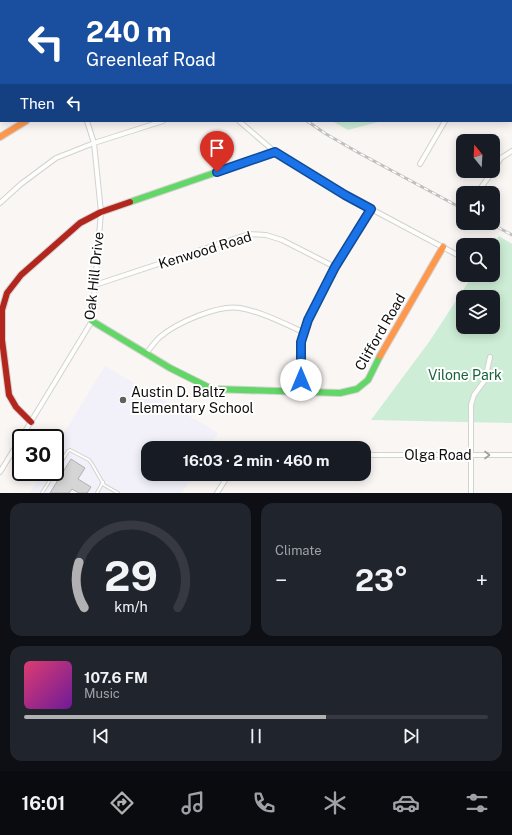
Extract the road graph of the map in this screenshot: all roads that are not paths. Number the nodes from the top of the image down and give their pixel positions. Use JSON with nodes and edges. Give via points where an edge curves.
{"nodes":[{"id":1,"x":24,"y":122,"type":"edge"},
{"id":2,"x":87,"y":122,"type":"edge"},
{"id":3,"x":160,"y":122,"type":"edge"},
{"id":4,"x":240,"y":122,"type":"edge"},
{"id":5,"x":444,"y":122,"type":"edge"},
{"id":6,"x":0,"y":137,"type":"edge"},
{"id":7,"x":94,"y":143,"type":"junction"},
{"id":8,"x":512,"y":151,"type":"edge"},
{"id":9,"x":275,"y":152,"type":"junction"},
{"id":10,"x":500,"y":161,"type":"edge"},
{"id":11,"x":420,"y":164,"type":"dead end"},
{"id":12,"x":0,"y":203,"type":"edge"},
{"id":13,"x":371,"y":209,"type":"junction"},
{"id":14,"x":101,"y":212,"type":"junction"},
{"id":15,"x":443,"y":247,"type":"junction"},
{"id":16,"x":456,"y":254,"type":"edge"},
{"id":17,"x":335,"y":267,"type":"junction"},
{"id":18,"x":95,"y":285,"type":"junction"},
{"id":19,"x":92,"y":321,"type":"junction"},
{"id":20,"x":303,"y":332,"type":"junction"},
{"id":21,"x":146,"y":354,"type":"junction"},
{"id":22,"x":490,"y":357,"type":"dead end"},
{"id":23,"x":301,"y":392,"type":"junction"},
{"id":24,"x":31,"y":422,"type":"junction"},
{"id":25,"x":27,"y":429,"type":"edge"},
{"id":26,"x":12,"y":453,"type":"edge"},
{"id":27,"x":371,"y":455,"type":"edge"},
{"id":28,"x":471,"y":455,"type":"junction"},
{"id":29,"x":512,"y":455,"type":"edge"},
{"id":30,"x":64,"y":457,"type":"edge"},
{"id":31,"x":0,"y":472,"type":"edge"},
{"id":32,"x":49,"y":481,"type":"edge"},
{"id":33,"x":225,"y":481,"type":"edge"},
{"id":34,"x":103,"y":482,"type":"junction"},
{"id":35,"x":42,"y":493,"type":"edge"},
{"id":36,"x":97,"y":493,"type":"edge"},
{"id":37,"x":118,"y":493,"type":"edge"},
{"id":38,"x":217,"y":493,"type":"edge"},
{"id":39,"x":471,"y":493,"type":"edge"}],
"edges":[{"from":1,"to":6,"type":"street"},
{"from":2,"to":7,"type":"street","name":"Oak Hill Drive"},
{"from":3,"to":7,"type":"street"},
{"from":4,"to":9,"type":"street"},
{"from":5,"to":11,"type":"street"},
{"from":7,"to":12,"type":"street","via":[[56,158]]},
{"from":7,"to":14,"type":"street","name":"Oak Hill Drive"},
{"from":8,"to":10,"type":"street"},
{"from":9,"to":13,"type":"street"},
{"from":9,"to":14,"type":"street"},
{"from":13,"to":15,"type":"street"},
{"from":13,"to":17,"type":"street"},
{"from":14,"to":18,"type":"street","name":"Oak Hill Drive"},
{"from":14,"to":24,"type":"street","via":[[80,223],[21,275],[7,293],[2,310],[2,340],[9,395],[16,407]]},
{"from":15,"to":16,"type":"street"},
{"from":15,"to":23,"type":"street","name":"Clifford Road","via":[[368,380],[357,389],[340,393]]},
{"from":17,"to":18,"type":"street","name":"Kenwood Road","via":[[282,240],[266,234],[248,234]]},
{"from":17,"to":20,"type":"street"},
{"from":18,"to":19,"type":"street","name":"Oak Hill Drive"},
{"from":19,"to":21,"type":"street","name":"Clifford Road"},
{"from":19,"to":24,"type":"street","name":"Oak Hill Drive"},
{"from":20,"to":21,"type":"street","via":[[239,307],[217,309],[187,320],[160,336]]},
{"from":20,"to":23,"type":"street"},
{"from":21,"to":23,"type":"street","name":"Clifford Road","via":[[212,389]]},
{"from":22,"to":28,"type":"street","via":[[485,380],[472,400]]},
{"from":24,"to":25,"type":"street","name":"Oak Hill Drive"},
{"from":26,"to":31,"type":"street","name":"Oak Hill Drive"},
{"from":27,"to":28,"type":"street","name":"Olga Road"},
{"from":28,"to":29,"type":"street","name":"Olga Road","one_way":true},
{"from":28,"to":39,"type":"street"},
{"from":30,"to":34,"type":"lane","via":[[68,451],[73,450],[89,460]]},
{"from":32,"to":35,"type":"lane"},
{"from":33,"to":38,"type":"street"},
{"from":34,"to":36,"type":"lane"},
{"from":34,"to":37,"type":"lane"}]}
